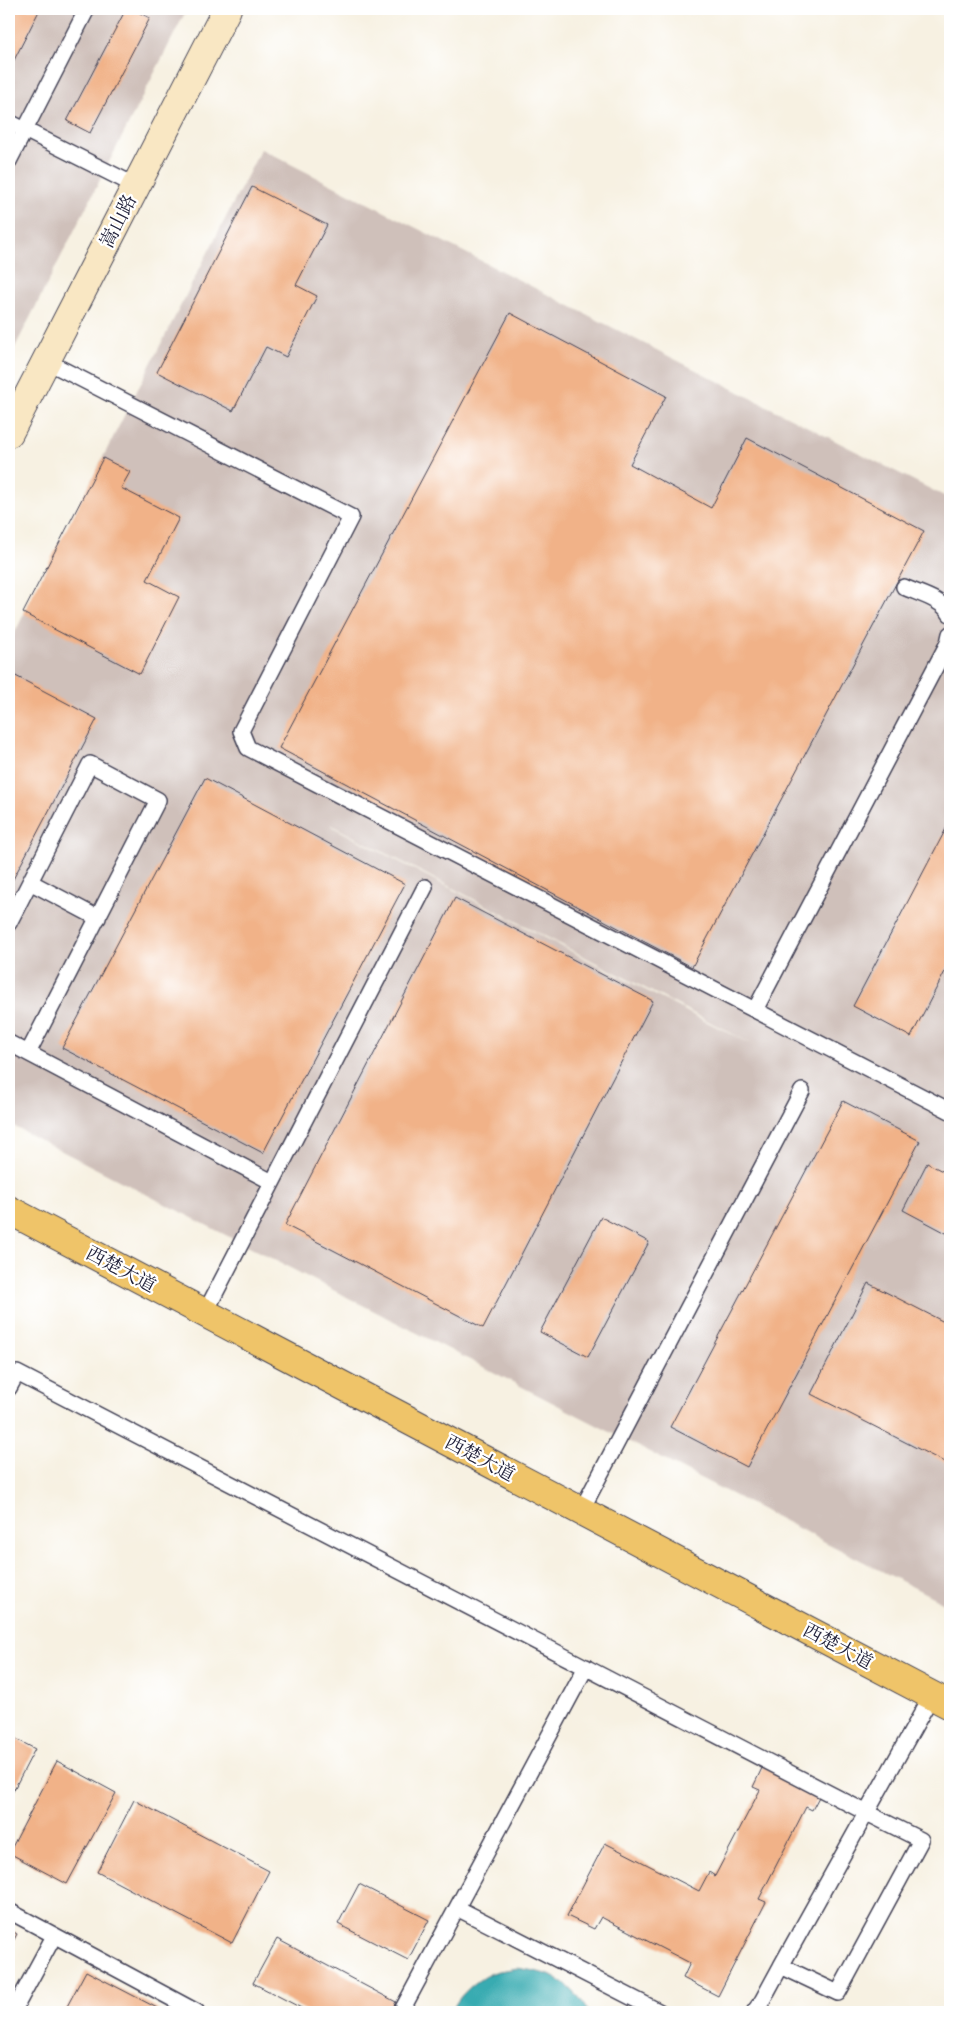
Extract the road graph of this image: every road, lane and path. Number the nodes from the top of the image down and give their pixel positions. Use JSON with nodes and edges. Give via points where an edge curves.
{"nodes":[{"id":1,"x":87,"y":9,"type":"edge"},
{"id":2,"x":227,"y":9,"type":"edge"},
{"id":3,"x":9,"y":122,"type":"edge"},
{"id":4,"x":24,"y":130,"type":"junction"},
{"id":5,"x":9,"y":160,"type":"edge"},
{"id":6,"x":136,"y":186,"type":"junction"},
{"id":7,"x":46,"y":361,"type":"junction"},
{"id":8,"x":9,"y":433,"type":"edge"},
{"id":9,"x":904,"y":587,"type":"dead end"},
{"id":10,"x":950,"y":614,"type":"edge"},
{"id":11,"x":950,"y":634,"type":"edge"},
{"id":12,"x":30,"y":882,"type":"junction"},
{"id":13,"x":425,"y":887,"type":"dead end"},
{"id":14,"x":98,"y":918,"type":"junction"},
{"id":15,"x":9,"y":923,"type":"edge"},
{"id":16,"x":755,"y":1010,"type":"junction"},
{"id":17,"x":9,"y":1043,"type":"edge"},
{"id":18,"x":28,"y":1053,"type":"junction"},
{"id":19,"x":802,"y":1091,"type":"dead end"},
{"id":20,"x":950,"y":1111,"type":"edge"},
{"id":21,"x":272,"y":1182,"type":"junction"},
{"id":22,"x":9,"y":1210,"type":"edge"},
{"id":23,"x":205,"y":1313,"type":"junction"},
{"id":24,"x":9,"y":1388,"type":"edge"},
{"id":25,"x":581,"y":1511,"type":"junction"},
{"id":26,"x":586,"y":1667,"type":"junction"},
{"id":27,"x":941,"y":1700,"type":"edge"},
{"id":28,"x":867,"y":1813,"type":"junction"},
{"id":29,"x":457,"y":1908,"type":"junction"},
{"id":30,"x":9,"y":1911,"type":"edge"},
{"id":31,"x":54,"y":1936,"type":"junction"},
{"id":32,"x":782,"y":1966,"type":"junction"},
{"id":33,"x":13,"y":2012,"type":"edge"},
{"id":34,"x":197,"y":2012,"type":"edge"},
{"id":35,"x":401,"y":2012,"type":"edge"},
{"id":36,"x":660,"y":2012,"type":"edge"},
{"id":37,"x":754,"y":2012,"type":"edge"}],
"edges":[{"from":1,"to":4,"type":"lane"},
{"from":2,"to":6,"type":"street","name":"嵩山路"},
{"from":3,"to":4,"type":"lane"},
{"from":4,"to":5,"type":"lane"},
{"from":4,"to":6,"type":"lane"},
{"from":6,"to":7,"type":"street","name":"嵩山路"},
{"from":7,"to":8,"type":"street","name":"嵩山路"},
{"from":7,"to":16,"type":"lane","via":[[351,517],[241,731],[248,748]]},
{"from":9,"to":10,"type":"lane","via":[[938,602]]},
{"from":11,"to":16,"type":"lane"},
{"from":12,"to":14,"type":"lane"},
{"from":12,"to":14,"type":"lane","via":[[90,764],[158,800]]},
{"from":12,"to":15,"type":"lane"},
{"from":13,"to":21,"type":"lane"},
{"from":14,"to":18,"type":"lane"},
{"from":16,"to":20,"type":"lane"},
{"from":17,"to":18,"type":"lane"},
{"from":18,"to":21,"type":"lane"},
{"from":19,"to":25,"type":"lane"},
{"from":21,"to":23,"type":"lane"},
{"from":22,"to":23,"type":"main road","name":"西楚大道"},
{"from":23,"to":25,"type":"main road","name":"西楚大道"},
{"from":24,"to":26,"type":"lane","via":[[16,1373]]},
{"from":25,"to":27,"type":"main road","name":"西楚大道"},
{"from":26,"to":28,"type":"lane"},
{"from":26,"to":29,"type":"lane"},
{"from":27,"to":28,"type":"lane"},
{"from":28,"to":32,"type":"lane"},
{"from":28,"to":32,"type":"lane","via":[[921,1840],[838,1993]]},
{"from":29,"to":35,"type":"lane"},
{"from":29,"to":36,"type":"lane"},
{"from":30,"to":31,"type":"lane"},
{"from":31,"to":33,"type":"lane"},
{"from":31,"to":34,"type":"lane"},
{"from":32,"to":37,"type":"lane"}]}
